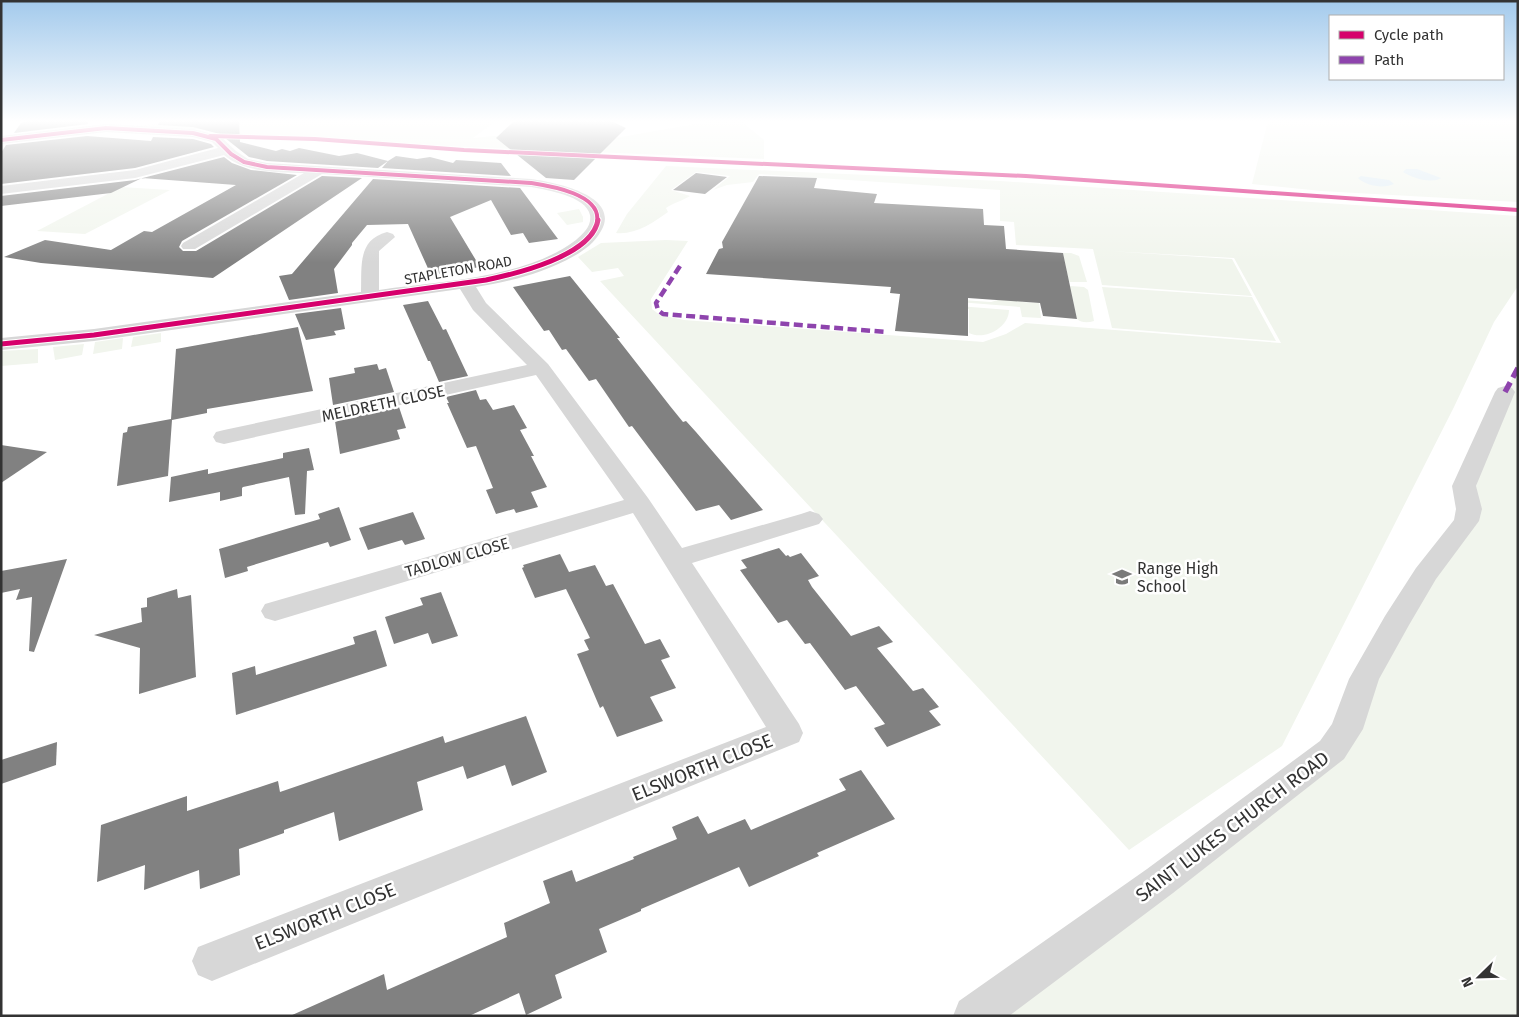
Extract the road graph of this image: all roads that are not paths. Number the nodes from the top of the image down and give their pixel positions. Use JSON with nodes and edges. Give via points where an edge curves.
{"nodes":[{"id":1,"x":156,"y":168,"type":"edge"},
{"id":2,"x":298,"y":168,"type":"edge"},
{"id":3,"x":318,"y":170,"type":"junction"},
{"id":4,"x":1,"y":190,"type":"edge"},
{"id":5,"x":387,"y":237,"type":"dead end"},
{"id":6,"x":189,"y":246,"type":"dead end"},
{"id":7,"x":465,"y":283,"type":"junction"},
{"id":8,"x":370,"y":296,"type":"junction"},
{"id":9,"x":1,"y":344,"type":"edge"},
{"id":10,"x":541,"y":368,"type":"junction"},
{"id":11,"x":1505,"y":392,"type":"dead end"},
{"id":12,"x":224,"y":437,"type":"dead end"},
{"id":13,"x":639,"y":503,"type":"junction"},
{"id":14,"x":810,"y":519,"type":"dead end"},
{"id":15,"x":676,"y":559,"type":"junction"},
{"id":16,"x":275,"y":611,"type":"dead end"},
{"id":17,"x":212,"y":961,"type":"dead end"},
{"id":18,"x":974,"y":1016,"type":"edge"}],
"edges":[{"from":1,"to":4,"type":"street","via":[[135,174]]},
{"from":2,"to":3,"type":"street","name":"STAPLETON ROAD"},
{"from":3,"to":6,"type":"street"},
{"from":3,"to":7,"type":"street","name":"STAPLETON ROAD","via":[[532,183],[573,194],[592,204],[597,212],[598,221],[590,236],[560,257],[521,272]]},
{"from":5,"to":8,"type":"street","via":[[370,251]]},
{"from":7,"to":8,"type":"street","name":"STAPLETON ROAD"},
{"from":7,"to":10,"type":"street","name":"ELSWORTH CLOSE","via":[[479,306]]},
{"from":8,"to":9,"type":"street","name":"STAPLETON ROAD","via":[[94,336]]},
{"from":10,"to":12,"type":"street","name":"MELDRETH CLOSE"},
{"from":10,"to":13,"type":"street","name":"ELSWORTH CLOSE"},
{"from":11,"to":18,"type":"street","name":"SAINT LUKES CHURCH ROAD","via":[[1464,486],[1469,509],[1466,521],[1426,574],[1395,623],[1364,679],[1347,729],[1332,750],[1160,881]]},
{"from":13,"to":15,"type":"street","name":"ELSWORTH CLOSE"},
{"from":13,"to":16,"type":"street","name":"TADLOW CLOSE"},
{"from":14,"to":15,"type":"street"},
{"from":15,"to":17,"type":"street","name":"ELSWORTH CLOSE","via":[[787,733]]}]}
